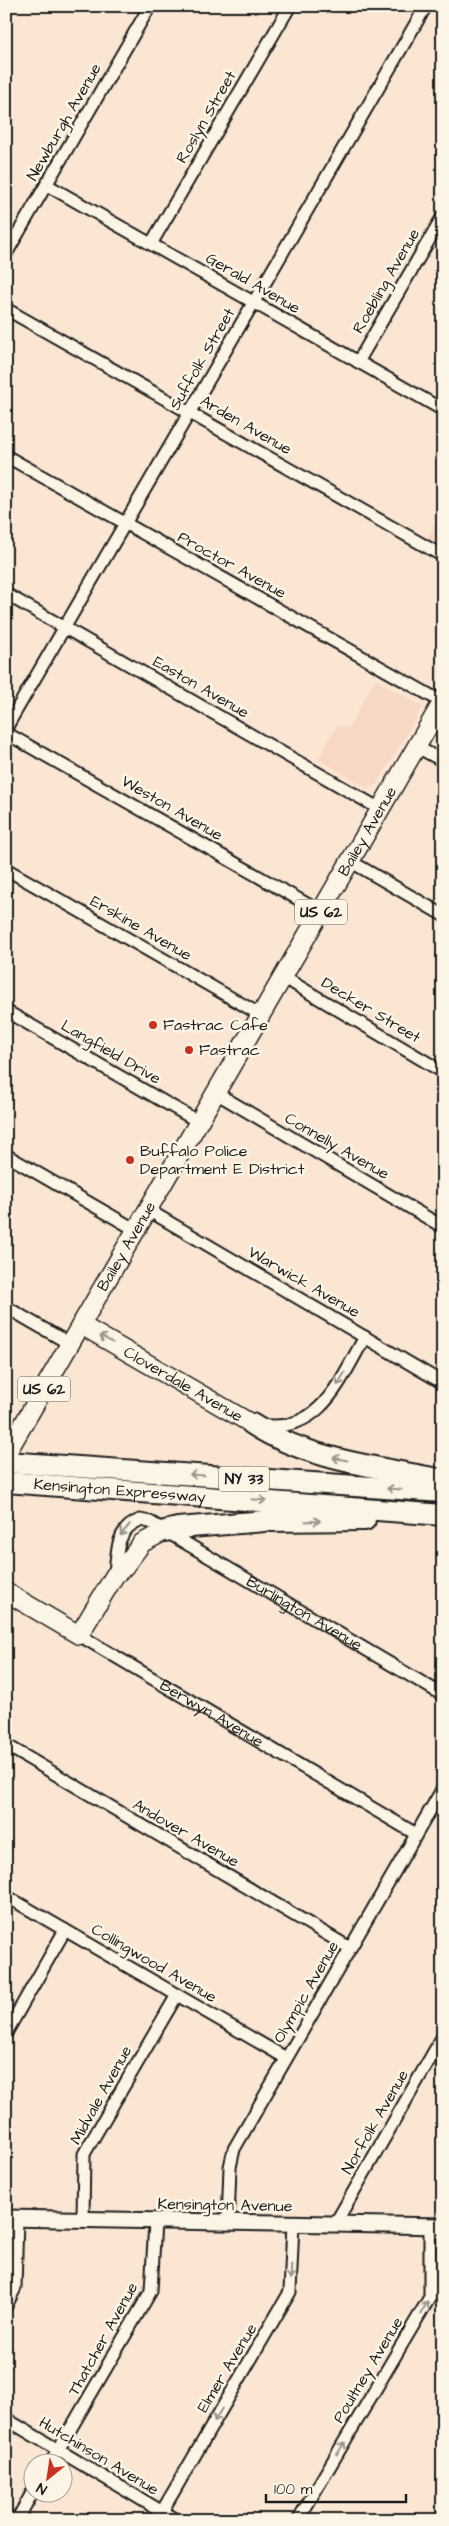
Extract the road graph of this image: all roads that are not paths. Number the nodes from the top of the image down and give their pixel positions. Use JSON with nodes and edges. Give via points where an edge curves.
{"nodes":[{"id":1,"x":150,"y":6,"type":"edge"},
{"id":2,"x":290,"y":6,"type":"edge"},
{"id":3,"x":426,"y":6,"type":"edge"},
{"id":4,"x":47,"y":185,"type":"junction"},
{"id":5,"x":443,"y":216,"type":"edge"},
{"id":6,"x":151,"y":244,"type":"junction"},
{"id":7,"x":6,"y":254,"type":"edge"},
{"id":8,"x":254,"y":303,"type":"junction"},
{"id":9,"x":6,"y":309,"type":"edge"},
{"id":10,"x":358,"y":362,"type":"junction"},
{"id":11,"x":443,"y":410,"type":"edge"},
{"id":12,"x":190,"y":412,"type":"junction"},
{"id":13,"x":6,"y":456,"type":"edge"},
{"id":14,"x":125,"y":523,"type":"junction"},
{"id":15,"x":443,"y":556,"type":"edge"},
{"id":16,"x":6,"y":594,"type":"edge"},
{"id":17,"x":64,"y":628,"type":"junction"},
{"id":18,"x":443,"y":702,"type":"edge"},
{"id":19,"x":6,"y":728,"type":"edge"},
{"id":20,"x":6,"y":733,"type":"edge"},
{"id":21,"x":417,"y":746,"type":"junction"},
{"id":22,"x":443,"y":761,"type":"edge"},
{"id":23,"x":380,"y":809,"type":"junction"},
{"id":24,"x":350,"y":861,"type":"junction"},
{"id":25,"x":6,"y":869,"type":"edge"},
{"id":26,"x":321,"y":912,"type":"junction"},
{"id":27,"x":443,"y":915,"type":"edge"},
{"id":28,"x":283,"y":977,"type":"junction"},
{"id":29,"x":6,"y":1011,"type":"edge"},
{"id":30,"x":261,"y":1015,"type":"junction"},
{"id":31,"x":443,"y":1072,"type":"edge"},
{"id":32,"x":216,"y":1093,"type":"junction"},
{"id":33,"x":199,"y":1122,"type":"junction"},
{"id":34,"x":6,"y":1155,"type":"edge"},
{"id":35,"x":148,"y":1210,"type":"junction"},
{"id":36,"x":443,"y":1227,"type":"edge"},
{"id":37,"x":136,"y":1230,"type":"junction"},
{"id":38,"x":6,"y":1307,"type":"edge"},
{"id":39,"x":81,"y":1325,"type":"junction"},
{"id":40,"x":365,"y":1337,"type":"junction"},
{"id":41,"x":70,"y":1344,"type":"junction"},
{"id":42,"x":443,"y":1383,"type":"edge"},
{"id":43,"x":252,"y":1424,"type":"junction"},
{"id":44,"x":6,"y":1454,"type":"edge"},
{"id":45,"x":6,"y":1462,"type":"edge"},
{"id":46,"x":43,"y":1475,"type":"junction"},
{"id":47,"x":443,"y":1480,"type":"edge"},
{"id":48,"x":6,"y":1482,"type":"edge"},
{"id":49,"x":443,"y":1492,"type":"edge"},
{"id":50,"x":443,"y":1515,"type":"edge"},
{"id":51,"x":443,"y":1519,"type":"edge"},
{"id":52,"x":165,"y":1531,"type":"junction"},
{"id":53,"x":6,"y":1592,"type":"edge"},
{"id":54,"x":79,"y":1635,"type":"junction"},
{"id":55,"x":443,"y":1695,"type":"edge"},
{"id":56,"x":6,"y":1745,"type":"edge"},
{"id":57,"x":443,"y":1788,"type":"edge"},
{"id":58,"x":416,"y":1834,"type":"junction"},
{"id":59,"x":6,"y":1896,"type":"edge"},
{"id":60,"x":65,"y":1930,"type":"junction"},
{"id":61,"x":350,"y":1948,"type":"junction"},
{"id":62,"x":176,"y":1995,"type":"junction"},
{"id":63,"x":6,"y":2033,"type":"edge"},
{"id":64,"x":443,"y":2036,"type":"edge"},
{"id":65,"x":286,"y":2058,"type":"junction"},
{"id":66,"x":11,"y":2218,"type":"edge"},
{"id":67,"x":83,"y":2219,"type":"junction"},
{"id":68,"x":155,"y":2222,"type":"junction"},
{"id":69,"x":228,"y":2222,"type":"junction"},
{"id":70,"x":292,"y":2224,"type":"junction"},
{"id":71,"x":336,"y":2224,"type":"junction"},
{"id":72,"x":436,"y":2226,"type":"edge"},
{"id":73,"x":6,"y":2306,"type":"edge"},
{"id":74,"x":6,"y":2419,"type":"edge"},
{"id":75,"x":58,"y":2450,"type":"junction"},
{"id":76,"x":56,"y":2454,"type":"edge"},
{"id":77,"x":25,"y":2504,"type":"edge"},
{"id":78,"x":159,"y":2516,"type":"edge"},
{"id":79,"x":443,"y":2516,"type":"edge"},
{"id":80,"x":16,"y":2520,"type":"edge"},
{"id":81,"x":176,"y":2520,"type":"edge"},
{"id":82,"x":298,"y":2520,"type":"edge"},
{"id":83,"x":440,"y":2520,"type":"edge"}],
"edges":[{"from":1,"to":4,"type":"street","name":"Newburgh Avenue"},
{"from":2,"to":6,"type":"street","name":"Roslyn Street"},
{"from":3,"to":8,"type":"street","name":"Suffolk Street"},
{"from":4,"to":6,"type":"street","name":"Gerald Avenue"},
{"from":4,"to":7,"type":"street","name":"Newburgh Avenue"},
{"from":5,"to":10,"type":"street","name":"Roebling Avenue"},
{"from":6,"to":8,"type":"street","name":"Gerald Avenue"},
{"from":8,"to":10,"type":"street","name":"Gerald Avenue"},
{"from":8,"to":12,"type":"street","name":"Suffolk Street"},
{"from":9,"to":12,"type":"street","name":"Arden Avenue"},
{"from":10,"to":11,"type":"street","name":"Gerald Avenue"},
{"from":12,"to":14,"type":"street","name":"Suffolk Street"},
{"from":12,"to":15,"type":"street","name":"Arden Avenue"},
{"from":13,"to":14,"type":"street","name":"Proctor Avenue"},
{"from":14,"to":17,"type":"street","name":"Suffolk Street"},
{"from":14,"to":18,"type":"street","name":"Proctor Avenue"},
{"from":16,"to":17,"type":"street","name":"Easton Avenue"},
{"from":17,"to":19,"type":"street","name":"Suffolk Street"},
{"from":17,"to":23,"type":"street","name":"Easton Avenue"},
{"from":18,"to":21,"type":"main road","name":"Bailey Avenue","number":"US 62"},
{"from":20,"to":26,"type":"street","name":"Weston Avenue"},
{"from":21,"to":22,"type":"street"},
{"from":21,"to":23,"type":"main road","name":"Bailey Avenue","number":"US 62"},
{"from":23,"to":24,"type":"main road","name":"Bailey Avenue","number":"US 62"},
{"from":24,"to":26,"type":"main road","name":"Bailey Avenue","number":"US 62"},
{"from":24,"to":27,"type":"street"},
{"from":25,"to":30,"type":"street","name":"Erskine Avenue"},
{"from":26,"to":28,"type":"main road","name":"Bailey Avenue","number":"US 62"},
{"from":28,"to":30,"type":"main road","name":"Bailey Avenue","number":"US 62"},
{"from":28,"to":31,"type":"street","name":"Decker Street"},
{"from":29,"to":33,"type":"street","name":"Langfield Drive"},
{"from":30,"to":32,"type":"main road","name":"Bailey Avenue","number":"US 62"},
{"from":32,"to":33,"type":"main road","name":"Bailey Avenue","number":"US 62"},
{"from":32,"to":36,"type":"street","name":"Connelly Avenue"},
{"from":33,"to":35,"type":"main road","name":"Bailey Avenue","number":"US 62"},
{"from":34,"to":37,"type":"street"},
{"from":35,"to":37,"type":"main road","name":"Bailey Avenue","number":"US 62"},
{"from":35,"to":40,"type":"street","name":"Warwick Avenue"},
{"from":37,"to":39,"type":"main road","name":"Bailey Avenue","number":"US 62"},
{"from":38,"to":41,"type":"street"},
{"from":39,"to":41,"type":"main road","name":"Bailey Avenue","number":"US 62"},
{"from":43,"to":39,"type":"main road","name":"Cloverdale Avenue","one_way":true},
{"from":40,"to":42,"type":"street","name":"Warwick Avenue"},
{"from":40,"to":43,"type":"street","name":"Cloverdale Avenue","one_way":true,"via":[[331,1396],[306,1420],[287,1426]]},
{"from":41,"to":44,"type":"main road","name":"Bailey Avenue","number":"US 62"},
{"from":47,"to":43,"type":"highway","one_way":true,"via":[[302,1449]]},
{"from":45,"to":46,"type":"highway","name":"Kensington Expressway","number":"NY 33"},
{"from":46,"to":48,"type":"highway","name":"Kensington Expressway","number":"NY 33"},
{"from":49,"to":46,"type":"highway","name":"Kensington Expressway","number":"NY 33","one_way":true},
{"from":46,"to":50,"type":"highway","name":"Kensington Expressway","number":"NY 33","one_way":true},
{"from":52,"to":51,"type":"highway","one_way":true,"via":[[264,1521]]},
{"from":52,"to":54,"type":"main road","via":[[142,1543],[114,1575]]},
{"from":52,"to":55,"type":"street","name":"Burlington Avenue"},
{"from":53,"to":54,"type":"main road","name":"Berwyn Avenue"},
{"from":54,"to":58,"type":"street","name":"Berwyn Avenue"},
{"from":56,"to":61,"type":"street","name":"Andover Avenue"},
{"from":57,"to":58,"type":"street","name":"Olympic Avenue"},
{"from":58,"to":61,"type":"street","name":"Olympic Avenue"},
{"from":59,"to":60,"type":"street","name":"Collingwood Avenue"},
{"from":60,"to":62,"type":"street","name":"Collingwood Avenue"},
{"from":60,"to":63,"type":"street"},
{"from":61,"to":65,"type":"street","name":"Olympic Avenue"},
{"from":62,"to":65,"type":"street","name":"Collingwood Avenue"},
{"from":62,"to":67,"type":"street","name":"Midvale Avenue","via":[[84,2154]]},
{"from":64,"to":71,"type":"street","name":"Norfolk Avenue"},
{"from":65,"to":69,"type":"street","name":"Olympic Avenue","via":[[232,2154]]},
{"from":66,"to":67,"type":"street","name":"Kensington Avenue"},
{"from":66,"to":73,"type":"street","via":[[15,2288]]},
{"from":67,"to":68,"type":"street","name":"Kensington Avenue"},
{"from":68,"to":69,"type":"street","name":"Kensington Avenue"},
{"from":68,"to":75,"type":"street","name":"Thatcher Avenue","via":[[151,2291]]},
{"from":69,"to":70,"type":"street","name":"Kensington Avenue"},
{"from":70,"to":71,"type":"street","name":"Kensington Avenue"},
{"from":70,"to":78,"type":"street","name":"Elmer Avenue","one_way":true,"via":[[290,2292]]},
{"from":71,"to":72,"type":"street","name":"Kensington Avenue"},
{"from":82,"to":72,"type":"street","name":"Poultney Avenue","one_way":true,"via":[[430,2297]]},
{"from":74,"to":75,"type":"street","name":"Hutchinson Avenue"},
{"from":75,"to":76,"type":"street","name":"Thatcher Avenue"},
{"from":75,"to":78,"type":"street","name":"Hutchinson Avenue"},
{"from":77,"to":80,"type":"street"},
{"from":78,"to":81,"type":"street","name":"Hutchinson Avenue"},
{"from":79,"to":83,"type":"street"}]}
